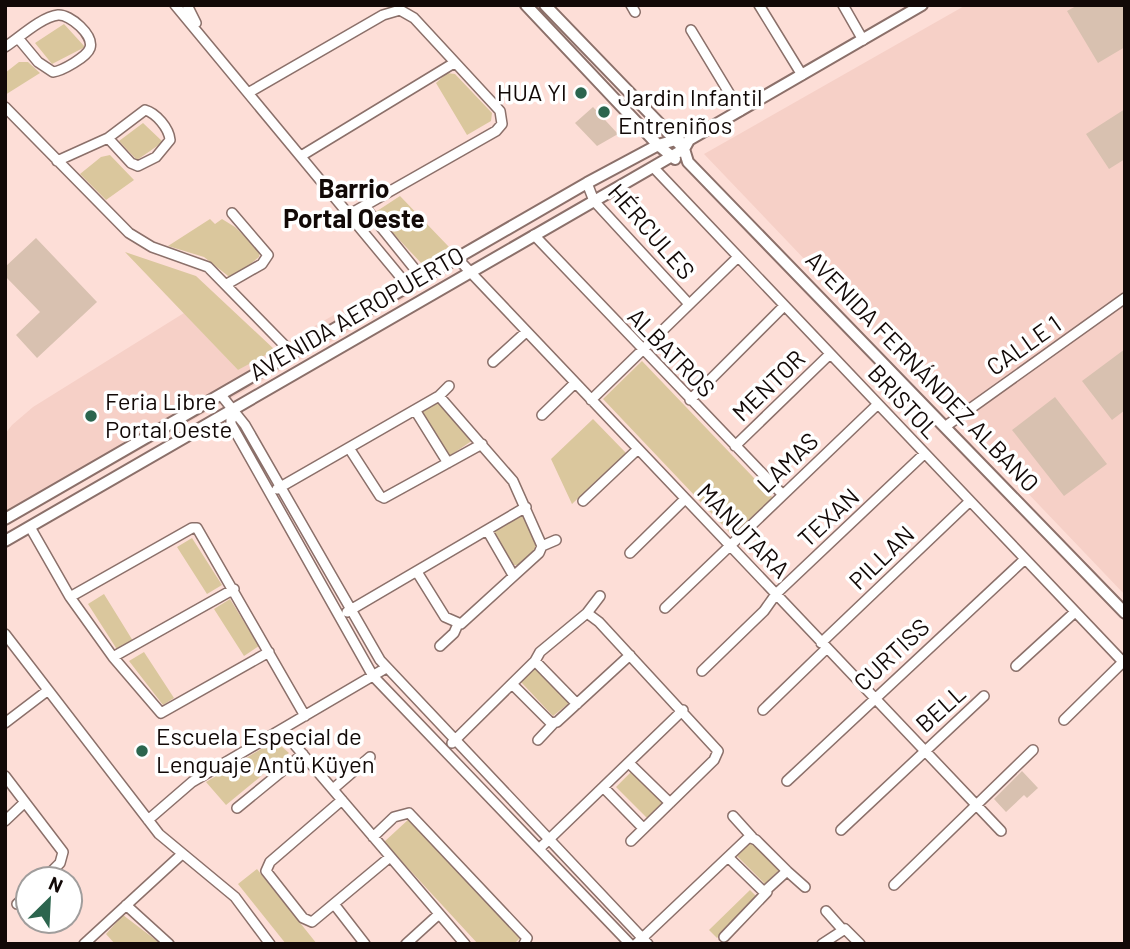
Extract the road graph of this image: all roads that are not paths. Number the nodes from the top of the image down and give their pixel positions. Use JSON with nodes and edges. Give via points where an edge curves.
{"nodes":[{"id":1,"x":174,"y":5,"type":"edge"},
{"id":2,"x":187,"y":5,"type":"edge"},
{"id":3,"x":526,"y":5,"type":"edge"},
{"id":4,"x":545,"y":5,"type":"edge"},
{"id":5,"x":759,"y":5,"type":"edge"},
{"id":6,"x":842,"y":5,"type":"edge"},
{"id":7,"x":922,"y":5,"type":"edge"},
{"id":8,"x":691,"y":30,"type":"dead end"},
{"id":9,"x":18,"y":38,"type":"junction"},
{"id":10,"x":863,"y":40,"type":"junction"},
{"id":11,"x":5,"y":47,"type":"edge"},
{"id":12,"x":211,"y":49,"type":"junction"},
{"id":13,"x":454,"y":63,"type":"junction"},
{"id":14,"x":802,"y":75,"type":"junction"},
{"id":15,"x":248,"y":93,"type":"junction"},
{"id":16,"x":5,"y":107,"type":"edge"},
{"id":17,"x":740,"y":111,"type":"junction"},
{"id":18,"x":108,"y":138,"type":"junction"},
{"id":19,"x":674,"y":138,"type":"junction"},
{"id":20,"x":686,"y":144,"type":"junction"},
{"id":21,"x":658,"y":145,"type":"junction"},
{"id":22,"x":301,"y":156,"type":"junction"},
{"id":23,"x":670,"y":157,"type":"junction"},
{"id":24,"x":57,"y":161,"type":"junction"},
{"id":25,"x":688,"y":162,"type":"junction"},
{"id":26,"x":653,"y":167,"type":"junction"},
{"id":27,"x":587,"y":183,"type":"junction"},
{"id":28,"x":594,"y":201,"type":"junction"},
{"id":29,"x":364,"y":206,"type":"junction"},
{"id":30,"x":232,"y":213,"type":"dead end"},
{"id":31,"x":350,"y":214,"type":"junction"},
{"id":32,"x":534,"y":235,"type":"junction"},
{"id":33,"x":738,"y":257,"type":"junction"},
{"id":34,"x":457,"y":258,"type":"junction"},
{"id":35,"x":469,"y":273,"type":"junction"},
{"id":36,"x":422,"y":278,"type":"junction"},
{"id":37,"x":227,"y":284,"type":"junction"},
{"id":38,"x":408,"y":286,"type":"junction"},
{"id":39,"x":1125,"y":298,"type":"edge"},
{"id":40,"x":689,"y":304,"type":"junction"},
{"id":41,"x":785,"y":306,"type":"junction"},
{"id":42,"x":526,"y":332,"type":"junction"},
{"id":43,"x":642,"y":351,"type":"junction"},
{"id":44,"x":292,"y":353,"type":"junction"},
{"id":45,"x":830,"y":354,"type":"junction"},
{"id":46,"x":493,"y":362,"type":"dead end"},
{"id":47,"x":575,"y":383,"type":"junction"},
{"id":48,"x":449,"y":386,"type":"dead end"},
{"id":49,"x":221,"y":394,"type":"junction"},
{"id":50,"x":439,"y":396,"type":"junction"},
{"id":51,"x":591,"y":400,"type":"junction"},
{"id":52,"x":690,"y":400,"type":"junction"},
{"id":53,"x":878,"y":404,"type":"junction"},
{"id":54,"x":415,"y":410,"type":"junction"},
{"id":55,"x":231,"y":411,"type":"junction"},
{"id":56,"x":542,"y":415,"type":"dead end"},
{"id":57,"x":946,"y":426,"type":"junction"},
{"id":58,"x":482,"y":444,"type":"junction"},
{"id":59,"x":735,"y":446,"type":"junction"},
{"id":60,"x":349,"y":448,"type":"junction"},
{"id":61,"x":638,"y":450,"type":"junction"},
{"id":62,"x":925,"y":454,"type":"junction"},
{"id":63,"x":448,"y":463,"type":"junction"},
{"id":64,"x":281,"y":487,"type":"junction"},
{"id":65,"x":271,"y":492,"type":"junction"},
{"id":66,"x":783,"y":495,"type":"junction"},
{"id":67,"x":685,"y":499,"type":"junction"},
{"id":68,"x":583,"y":501,"type":"dead end"},
{"id":69,"x":970,"y":501,"type":"junction"},
{"id":70,"x":526,"y":507,"type":"junction"},
{"id":71,"x":5,"y":519,"type":"edge"},
{"id":72,"x":30,"y":527,"type":"junction"},
{"id":73,"x":487,"y":530,"type":"junction"},
{"id":74,"x":556,"y":540,"type":"dead end"},
{"id":75,"x":5,"y":541,"type":"edge"},
{"id":76,"x":542,"y":546,"type":"junction"},
{"id":77,"x":730,"y":546,"type":"junction"},
{"id":78,"x":630,"y":553,"type":"dead end"},
{"id":79,"x":1025,"y":559,"type":"junction"},
{"id":80,"x":416,"y":572,"type":"junction"},
{"id":81,"x":513,"y":575,"type":"junction"},
{"id":82,"x":234,"y":589,"type":"junction"},
{"id":83,"x":776,"y":594,"type":"junction"},
{"id":84,"x":600,"y":596,"type":"dead end"},
{"id":85,"x":70,"y":597,"type":"junction"},
{"id":86,"x":665,"y":608,"type":"dead end"},
{"id":87,"x":351,"y":610,"type":"junction"},
{"id":88,"x":1075,"y":612,"type":"junction"},
{"id":89,"x":587,"y":613,"type":"junction"},
{"id":90,"x":1125,"y":613,"type":"edge"},
{"id":91,"x":340,"y":616,"type":"junction"},
{"id":92,"x":458,"y":624,"type":"junction"},
{"id":93,"x":5,"y":634,"type":"edge"},
{"id":94,"x":824,"y":645,"type":"junction"},
{"id":95,"x":439,"y":646,"type":"dead end"},
{"id":96,"x":270,"y":652,"type":"junction"},
{"id":97,"x":630,"y":655,"type":"junction"},
{"id":98,"x":113,"y":657,"type":"junction"},
{"id":99,"x":535,"y":662,"type":"junction"},
{"id":100,"x":1124,"y":663,"type":"edge"},
{"id":101,"x":1016,"y":666,"type":"dead end"},
{"id":102,"x":386,"y":668,"type":"junction"},
{"id":103,"x":702,"y":671,"type":"dead end"},
{"id":104,"x":373,"y":676,"type":"junction"},
{"id":105,"x":512,"y":684,"type":"junction"},
{"id":106,"x":47,"y":691,"type":"junction"},
{"id":107,"x":984,"y":696,"type":"dead end"},
{"id":108,"x":874,"y":698,"type":"junction"},
{"id":109,"x":577,"y":704,"type":"junction"},
{"id":110,"x":683,"y":710,"type":"junction"},
{"id":111,"x":763,"y":710,"type":"dead end"},
{"id":112,"x":305,"y":716,"type":"junction"},
{"id":113,"x":1065,"y":720,"type":"dead end"},
{"id":114,"x":5,"y":723,"type":"edge"},
{"id":115,"x":554,"y":723,"type":"junction"},
{"id":116,"x":282,"y":730,"type":"junction"},
{"id":117,"x":454,"y":740,"type":"junction"},
{"id":118,"x":538,"y":740,"type":"dead end"},
{"id":119,"x":445,"y":749,"type":"junction"},
{"id":120,"x":923,"y":750,"type":"junction"},
{"id":121,"x":1033,"y":750,"type":"dead end"},
{"id":122,"x":303,"y":754,"type":"junction"},
{"id":123,"x":370,"y":757,"type":"dead end"},
{"id":124,"x":629,"y":763,"type":"junction"},
{"id":125,"x":5,"y":776,"type":"edge"},
{"id":126,"x":787,"y":781,"type":"dead end"},
{"id":127,"x":604,"y":788,"type":"junction"},
{"id":128,"x":333,"y":789,"type":"junction"},
{"id":129,"x":342,"y":800,"type":"junction"},
{"id":130,"x":25,"y":802,"type":"junction"},
{"id":131,"x":670,"y":803,"type":"junction"},
{"id":132,"x":976,"y":805,"type":"junction"},
{"id":133,"x":237,"y":808,"type":"dead end"},
{"id":134,"x":733,"y":816,"type":"dead end"},
{"id":135,"x":148,"y":820,"type":"junction"},
{"id":136,"x":5,"y":821,"type":"edge"},
{"id":137,"x":643,"y":828,"type":"junction"},
{"id":138,"x":841,"y":830,"type":"dead end"},
{"id":139,"x":1001,"y":831,"type":"dead end"},
{"id":140,"x":373,"y":837,"type":"junction"},
{"id":141,"x":752,"y":837,"type":"junction"},
{"id":142,"x":549,"y":839,"type":"junction"},
{"id":143,"x":631,"y":841,"type":"dead end"},
{"id":144,"x":540,"y":848,"type":"junction"},
{"id":145,"x":182,"y":854,"type":"junction"},
{"id":146,"x":390,"y":857,"type":"junction"},
{"id":147,"x":728,"y":857,"type":"junction"},
{"id":148,"x":58,"y":865,"type":"edge"},
{"id":149,"x":787,"y":871,"type":"junction"},
{"id":150,"x":894,"y":886,"type":"dead end"},
{"id":151,"x":804,"y":887,"type":"dead end"},
{"id":152,"x":767,"y":892,"type":"junction"},
{"id":153,"x":334,"y":904,"type":"junction"},
{"id":154,"x":126,"y":905,"type":"junction"},
{"id":155,"x":826,"y":911,"type":"dead end"},
{"id":156,"x":439,"y":914,"type":"junction"},
{"id":157,"x":842,"y":929,"type":"junction"},
{"id":158,"x":724,"y":937,"type":"dead end"},
{"id":159,"x":525,"y":941,"type":"edge"},
{"id":160,"x":642,"y":942,"type":"edge"},
{"id":161,"x":84,"y":944,"type":"edge"},
{"id":162,"x":169,"y":944,"type":"edge"},
{"id":163,"x":270,"y":944,"type":"edge"},
{"id":164,"x":365,"y":944,"type":"edge"},
{"id":165,"x":406,"y":944,"type":"edge"},
{"id":166,"x":465,"y":944,"type":"edge"},
{"id":167,"x":630,"y":944,"type":"edge"},
{"id":168,"x":822,"y":944,"type":"edge"},
{"id":169,"x":860,"y":944,"type":"edge"}],
"edges":[{"from":1,"to":12,"type":"street"},
{"from":2,"to":12,"type":"street"},
{"from":3,"to":21,"type":"street"},
{"from":4,"to":19,"type":"street","name":"AVENIDA FERNÁNDEZ ALBANO"},
{"from":5,"to":14,"type":"street"},
{"from":6,"to":10,"type":"street"},
{"from":7,"to":10,"type":"street","name":"AVENIDA AEROPUERTO"},
{"from":8,"to":17,"type":"street"},
{"from":9,"to":9,"type":"street","via":[[53,72],[87,52],[90,45],[76,23],[63,15]]},
{"from":9,"to":11,"type":"street"},
{"from":10,"to":14,"type":"street","name":"AVENIDA AEROPUERTO"},
{"from":12,"to":15,"type":"street"},
{"from":13,"to":15,"type":"street","via":[[414,18],[400,10],[383,15]]},
{"from":13,"to":22,"type":"street"},
{"from":13,"to":29,"type":"street","via":[[500,111],[502,124]]},
{"from":14,"to":17,"type":"street","name":"AVENIDA AEROPUERTO"},
{"from":15,"to":22,"type":"street"},
{"from":16,"to":24,"type":"street"},
{"from":17,"to":20,"type":"street","name":"AVENIDA AEROPUERTO"},
{"from":18,"to":18,"type":"street","via":[[138,166],[156,157],[170,141],[157,117],[145,110]]},
{"from":18,"to":24,"type":"street"},
{"from":19,"to":20,"type":"street","name":"AVENIDA FERNÁNDEZ ALBANO"},
{"from":19,"to":21,"type":"street","name":"AVENIDA AEROPUERTO"},
{"from":20,"to":23,"type":"street","name":"AVENIDA AEROPUERTO"},
{"from":20,"to":25,"type":"street","name":"AVENIDA FERNÁNDEZ ALBANO"},
{"from":21,"to":23,"type":"street"},
{"from":21,"to":27,"type":"street","name":"AVENIDA AEROPUERTO"},
{"from":22,"to":31,"type":"street"},
{"from":23,"to":25,"type":"street"},
{"from":23,"to":26,"type":"street","name":"AVENIDA AEROPUERTO"},
{"from":24,"to":37,"type":"street","via":[[136,238],[202,264]]},
{"from":25,"to":57,"type":"street","name":"AVENIDA FERNÁNDEZ ALBANO"},
{"from":26,"to":28,"type":"street","name":"AVENIDA AEROPUERTO"},
{"from":26,"to":33,"type":"street","name":"BRISTOL"},
{"from":27,"to":28,"type":"street","name":"HÉRCULES"},
{"from":27,"to":34,"type":"street","name":"AVENIDA AEROPUERTO"},
{"from":28,"to":32,"type":"street","name":"AVENIDA AEROPUERTO"},
{"from":28,"to":40,"type":"street","name":"HÉRCULES"},
{"from":29,"to":31,"type":"street"},
{"from":29,"to":36,"type":"street"},
{"from":30,"to":37,"type":"street","via":[[268,255],[262,264]]},
{"from":31,"to":38,"type":"street"},
{"from":32,"to":35,"type":"street","name":"AVENIDA AEROPUERTO"},
{"from":32,"to":43,"type":"street","name":"ALBATROS"},
{"from":33,"to":40,"type":"street"},
{"from":33,"to":41,"type":"street","name":"BRISTOL"},
{"from":34,"to":35,"type":"street","name":"MANUTARA"},
{"from":34,"to":36,"type":"street","name":"AVENIDA AEROPUERTO"},
{"from":35,"to":42,"type":"street","name":"MANUTARA"},
{"from":35,"to":55,"type":"street","name":"AVENIDA AEROPUERTO"},
{"from":36,"to":38,"type":"street","name":"AVENIDA AEROPUERTO"},
{"from":37,"to":44,"type":"street"},
{"from":38,"to":44,"type":"street","name":"AVENIDA AEROPUERTO"},
{"from":39,"to":57,"type":"street","name":"CALLE 1"},
{"from":40,"to":43,"type":"street"},
{"from":41,"to":45,"type":"street","name":"BRISTOL"},
{"from":41,"to":52,"type":"street"},
{"from":42,"to":46,"type":"street"},
{"from":42,"to":47,"type":"street","name":"MANUTARA"},
{"from":43,"to":51,"type":"street"},
{"from":43,"to":52,"type":"street","name":"ALBATROS"},
{"from":44,"to":49,"type":"street","name":"AVENIDA AEROPUERTO"},
{"from":45,"to":53,"type":"street","name":"BRISTOL"},
{"from":45,"to":59,"type":"street","name":"MENTOR"},
{"from":47,"to":51,"type":"street","name":"MANUTARA"},
{"from":47,"to":56,"type":"street"},
{"from":48,"to":50,"type":"street"},
{"from":49,"to":55,"type":"street"},
{"from":49,"to":71,"type":"street","name":"AVENIDA AEROPUERTO"},
{"from":50,"to":54,"type":"street"},
{"from":50,"to":58,"type":"street"},
{"from":51,"to":61,"type":"street","name":"MANUTARA"},
{"from":52,"to":59,"type":"street","name":"ALBATROS"},
{"from":53,"to":62,"type":"street","name":"BRISTOL"},
{"from":53,"to":66,"type":"street","name":"LAMAS"},
{"from":54,"to":60,"type":"street"},
{"from":54,"to":63,"type":"street"},
{"from":55,"to":64,"type":"street","via":[[241,419]]},
{"from":55,"to":65,"type":"street","via":[[231,424]]},
{"from":55,"to":72,"type":"street","name":"AVENIDA AEROPUERTO"},
{"from":57,"to":90,"type":"street","name":"AVENIDA FERNÁNDEZ ALBANO"},
{"from":58,"to":63,"type":"street"},
{"from":58,"to":70,"type":"street","via":[[513,481]]},
{"from":59,"to":66,"type":"street","name":"ALBATROS"},
{"from":60,"to":63,"type":"street","via":[[382,498]]},
{"from":60,"to":64,"type":"street"},
{"from":61,"to":67,"type":"street","name":"MANUTARA"},
{"from":61,"to":68,"type":"street"},
{"from":62,"to":69,"type":"street","name":"BRISTOL"},
{"from":62,"to":83,"type":"street","name":"TEXAN"},
{"from":64,"to":65,"type":"street"},
{"from":64,"to":87,"type":"street"},
{"from":65,"to":91,"type":"street"},
{"from":66,"to":77,"type":"street","name":"LAMAS"},
{"from":67,"to":77,"type":"street","name":"MANUTARA"},
{"from":67,"to":78,"type":"street"},
{"from":69,"to":79,"type":"street","name":"BRISTOL"},
{"from":69,"to":94,"type":"street","name":"PILLAN"},
{"from":70,"to":73,"type":"street"},
{"from":70,"to":76,"type":"street"},
{"from":72,"to":75,"type":"street","name":"AVENIDA AEROPUERTO"},
{"from":72,"to":85,"type":"street"},
{"from":73,"to":80,"type":"street"},
{"from":73,"to":81,"type":"street"},
{"from":74,"to":76,"type":"street"},
{"from":76,"to":81,"type":"street"},
{"from":77,"to":83,"type":"street","name":"MANUTARA"},
{"from":77,"to":86,"type":"street","name":"LAMAS"},
{"from":79,"to":88,"type":"street","name":"BRISTOL"},
{"from":79,"to":108,"type":"street","name":"CURTISS"},
{"from":80,"to":87,"type":"street"},
{"from":80,"to":92,"type":"street","via":[[445,617]]},
{"from":81,"to":92,"type":"street","via":[[466,622]]},
{"from":82,"to":85,"type":"street","via":[[201,530],[192,527]]},
{"from":82,"to":96,"type":"street"},
{"from":82,"to":98,"type":"street"},
{"from":83,"to":94,"type":"street","name":"MANUTARA"},
{"from":83,"to":103,"type":"street","name":"TEXAN"},
{"from":84,"to":89,"type":"street"},
{"from":85,"to":98,"type":"street"},
{"from":87,"to":91,"type":"street"},
{"from":87,"to":102,"type":"street"},
{"from":88,"to":100,"type":"street","name":"BRISTOL"},
{"from":88,"to":101,"type":"street"},
{"from":89,"to":97,"type":"street"},
{"from":89,"to":99,"type":"street","via":[[540,652]]},
{"from":91,"to":104,"type":"street"},
{"from":92,"to":95,"type":"street"},
{"from":93,"to":106,"type":"street"},
{"from":94,"to":108,"type":"street","name":"MANUTARA"},
{"from":94,"to":111,"type":"street","name":"PILLAN"},
{"from":96,"to":98,"type":"street","via":[[161,713]]},
{"from":96,"to":112,"type":"street"},
{"from":97,"to":109,"type":"street"},
{"from":97,"to":110,"type":"street"},
{"from":99,"to":105,"type":"street"},
{"from":99,"to":109,"type":"street"},
{"from":100,"to":113,"type":"street"},
{"from":102,"to":104,"type":"street"},
{"from":102,"to":117,"type":"street"},
{"from":104,"to":112,"type":"street"},
{"from":104,"to":119,"type":"street"},
{"from":105,"to":115,"type":"street"},
{"from":105,"to":117,"type":"street"},
{"from":106,"to":114,"type":"street"},
{"from":106,"to":135,"type":"street"},
{"from":107,"to":120,"type":"street","name":"BELL"},
{"from":108,"to":120,"type":"street","name":"MANUTARA"},
{"from":108,"to":126,"type":"street","name":"CURTISS"},
{"from":109,"to":115,"type":"street"},
{"from":110,"to":124,"type":"street"},
{"from":110,"to":131,"type":"street","via":[[718,751]]},
{"from":112,"to":116,"type":"street"},
{"from":115,"to":118,"type":"street"},
{"from":116,"to":122,"type":"street"},
{"from":116,"to":135,"type":"street","via":[[192,782]]},
{"from":117,"to":119,"type":"street"},
{"from":117,"to":142,"type":"street"},
{"from":119,"to":144,"type":"street"},
{"from":120,"to":132,"type":"street","name":"MANUTARA"},
{"from":120,"to":138,"type":"street","name":"BELL"},
{"from":121,"to":132,"type":"street"},
{"from":122,"to":128,"type":"street"},
{"from":122,"to":133,"type":"street"},
{"from":123,"to":128,"type":"street"},
{"from":124,"to":127,"type":"street"},
{"from":124,"to":131,"type":"street"},
{"from":125,"to":130,"type":"street"},
{"from":127,"to":137,"type":"street"},
{"from":127,"to":142,"type":"street"},
{"from":128,"to":129,"type":"street"},
{"from":129,"to":140,"type":"street"},
{"from":129,"to":153,"type":"street","via":[[270,862],[266,871],[303,918],[312,922]]},
{"from":130,"to":136,"type":"street"},
{"from":130,"to":148,"type":"street","via":[[63,852]]},
{"from":131,"to":137,"type":"street"},
{"from":132,"to":139,"type":"street","name":"MANUTARA"},
{"from":132,"to":150,"type":"street"},
{"from":134,"to":141,"type":"street"},
{"from":135,"to":145,"type":"street"},
{"from":137,"to":143,"type":"street"},
{"from":140,"to":146,"type":"street"},
{"from":140,"to":159,"type":"street","via":[[394,817],[409,813]]},
{"from":141,"to":147,"type":"street"},
{"from":141,"to":149,"type":"street"},
{"from":142,"to":144,"type":"street"},
{"from":142,"to":160,"type":"street"},
{"from":144,"to":167,"type":"street"},
{"from":145,"to":154,"type":"street"},
{"from":145,"to":163,"type":"street","via":[[235,897]]},
{"from":146,"to":153,"type":"street"},
{"from":146,"to":156,"type":"street"},
{"from":147,"to":152,"type":"street"},
{"from":147,"to":160,"type":"street"},
{"from":149,"to":151,"type":"street"},
{"from":149,"to":152,"type":"street"},
{"from":152,"to":158,"type":"street"},
{"from":153,"to":164,"type":"street"},
{"from":154,"to":161,"type":"street"},
{"from":154,"to":162,"type":"street"},
{"from":155,"to":157,"type":"street"},
{"from":156,"to":165,"type":"street"},
{"from":156,"to":166,"type":"street"},
{"from":157,"to":168,"type":"street"},
{"from":157,"to":169,"type":"street"}]}
